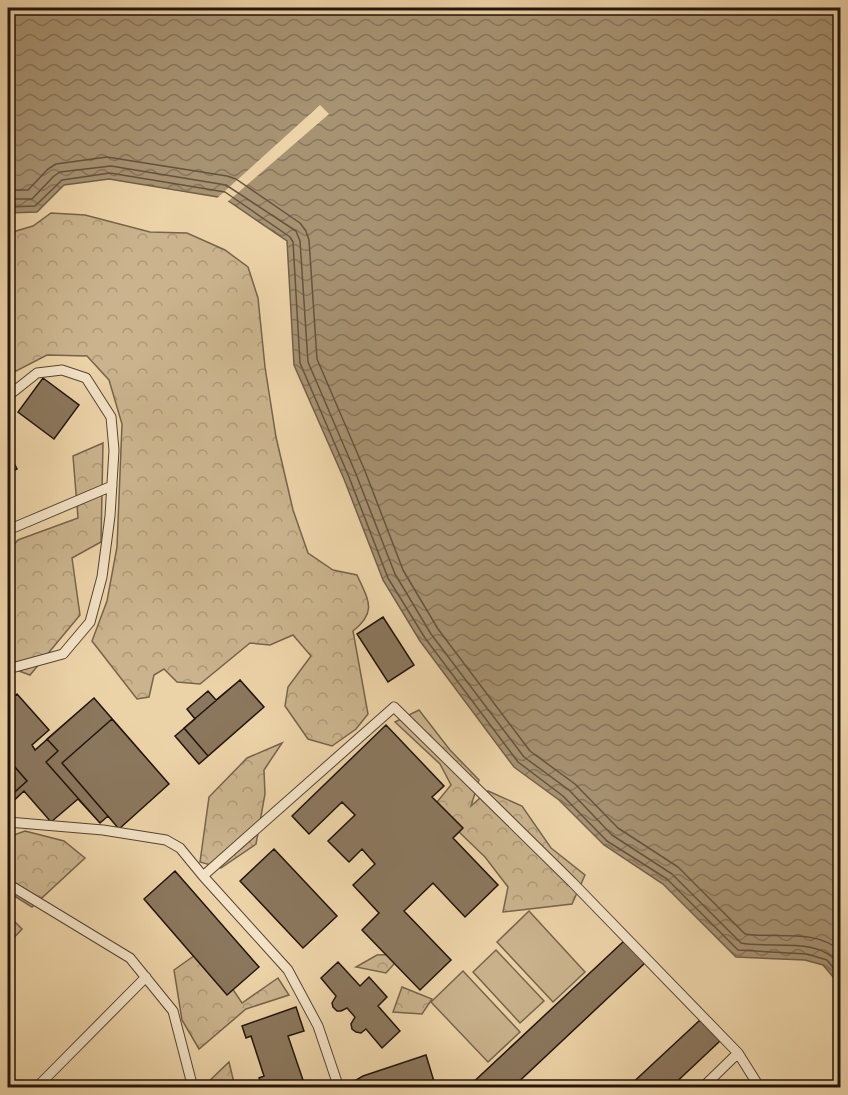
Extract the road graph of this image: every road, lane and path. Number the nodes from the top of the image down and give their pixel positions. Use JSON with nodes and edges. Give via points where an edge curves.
{"nodes":[{"id":1,"x":8,"y":396,"type":"edge"},
{"id":2,"x":112,"y":486,"type":"junction"},
{"id":3,"x":8,"y":530,"type":"edge"},
{"id":4,"x":8,"y":669,"type":"edge"},
{"id":5,"x":8,"y":822,"type":"edge"},
{"id":6,"x":203,"y":876,"type":"junction"},
{"id":7,"x":8,"y":884,"type":"edge"},
{"id":8,"x":146,"y":977,"type":"junction"},
{"id":9,"x":738,"y":1053,"type":"junction"},
{"id":10,"x":36,"y":1088,"type":"edge"},
{"id":11,"x":193,"y":1088,"type":"edge"},
{"id":12,"x":339,"y":1088,"type":"edge"},
{"id":13,"x":702,"y":1088,"type":"edge"},
{"id":14,"x":760,"y":1088,"type":"edge"}],
"edges":[{"from":1,"to":2,"type":"lane","via":[[37,374],[62,370],[86,378],[111,417]]},
{"from":2,"to":3,"type":"lane"},
{"from":2,"to":4,"type":"lane","via":[[102,577],[90,622],[63,654]]},
{"from":5,"to":6,"type":"lane","via":[[166,840],[180,848]]},
{"from":6,"to":9,"type":"lane","via":[[394,706]]},
{"from":6,"to":12,"type":"lane","via":[[288,970],[318,1026]]},
{"from":7,"to":8,"type":"lane","via":[[130,958]]},
{"from":8,"to":10,"type":"lane"},
{"from":8,"to":11,"type":"lane","via":[[172,1011]]},
{"from":9,"to":13,"type":"lane"},
{"from":9,"to":14,"type":"lane"}]}
